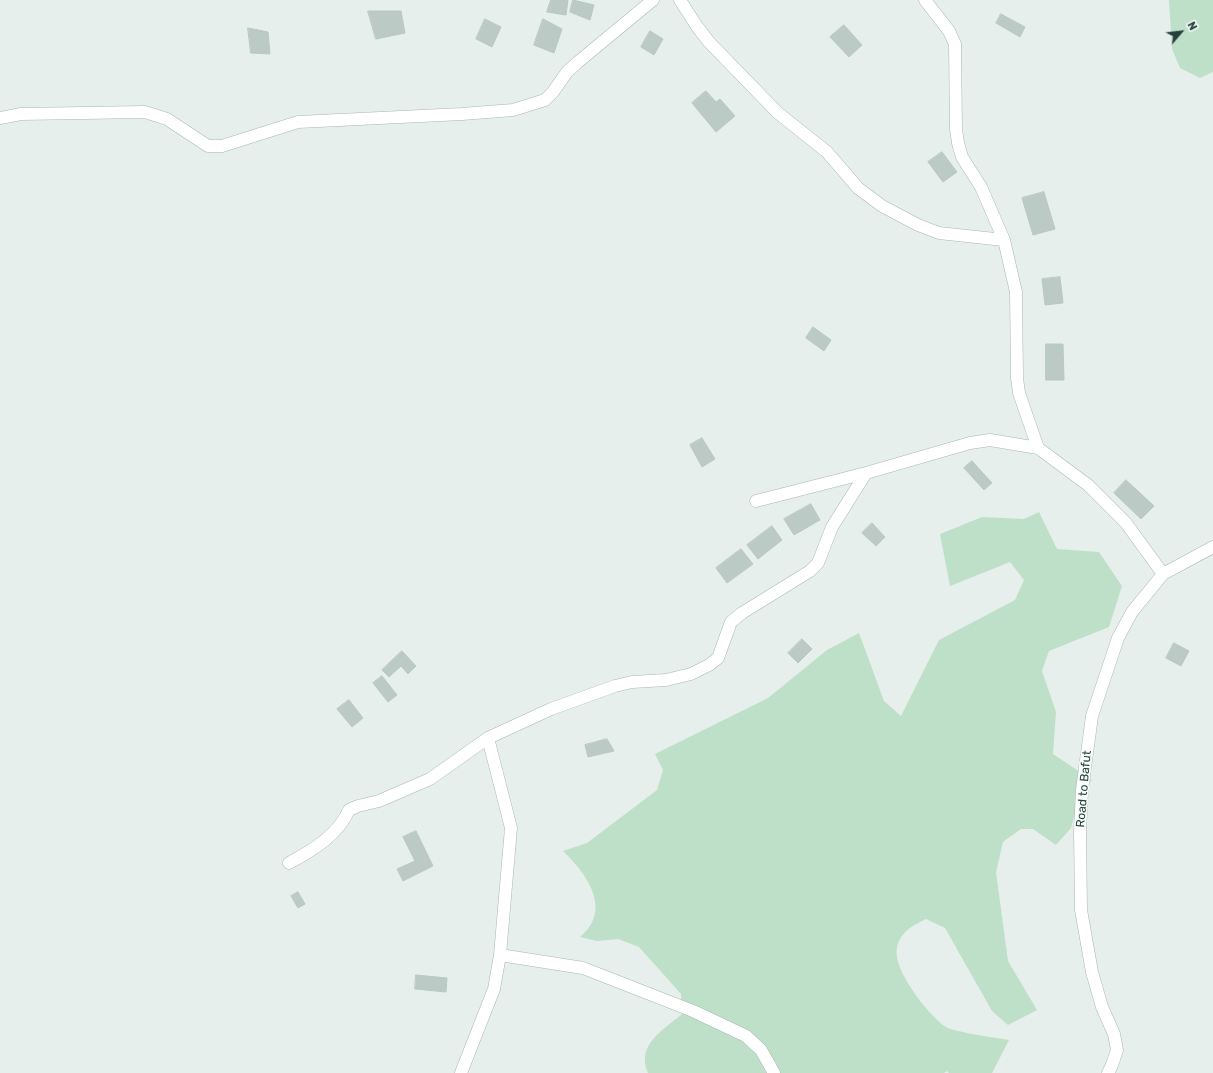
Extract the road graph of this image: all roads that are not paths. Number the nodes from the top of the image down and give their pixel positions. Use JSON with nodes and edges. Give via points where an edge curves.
{"nodes":[{"id":1,"x":653,"y":0,"type":"edge"},
{"id":2,"x":680,"y":0,"type":"edge"},
{"id":3,"x":925,"y":0,"type":"edge"},
{"id":4,"x":0,"y":118,"type":"edge"},
{"id":5,"x":1004,"y":240,"type":"junction"},
{"id":6,"x":1038,"y":448,"type":"junction"},
{"id":7,"x":866,"y":473,"type":"junction"},
{"id":8,"x":756,"y":501,"type":"dead end"},
{"id":9,"x":1213,"y":547,"type":"edge"},
{"id":10,"x":1163,"y":574,"type":"junction"},
{"id":11,"x":488,"y":738,"type":"junction"},
{"id":12,"x":289,"y":863,"type":"dead end"},
{"id":13,"x":500,"y":955,"type":"junction"},
{"id":14,"x":461,"y":1073,"type":"edge"},
{"id":15,"x":774,"y":1073,"type":"edge"},
{"id":16,"x":1108,"y":1073,"type":"edge"}],
"edges":[{"from":1,"to":4,"type":"street","via":[[567,72],[545,100],[512,110],[298,122],[222,146],[208,146],[167,119],[145,112],[21,114]]},
{"from":2,"to":5,"type":"street","via":[[709,42],[772,107],[827,152],[858,188],[882,206],[939,233]]},
{"from":3,"to":5,"type":"street","via":[[955,44],[958,143],[962,157],[988,202]]},
{"from":5,"to":6,"type":"street","via":[[1016,292],[1019,393]]},
{"from":6,"to":7,"type":"street","via":[[990,440],[970,442]]},
{"from":6,"to":10,"type":"street","via":[[1088,485],[1121,518]]},
{"from":7,"to":8,"type":"street"},
{"from":7,"to":11,"type":"street","via":[[832,526],[818,563],[810,571],[731,622],[718,658],[709,665],[691,674],[666,680],[615,686],[552,709]]},
{"from":9,"to":10,"type":"street","name":"Road to Bafut"},
{"from":10,"to":16,"type":"street","name":"Road to Bafut","via":[[1132,612],[1118,638],[1092,716],[1083,782],[1080,831],[1081,910],[1092,972],[1102,1007],[1114,1034],[1117,1050]]},
{"from":11,"to":12,"type":"street","via":[[430,779],[379,801],[349,810],[345,820],[331,835]]},
{"from":11,"to":13,"type":"street","via":[[511,828]]},
{"from":13,"to":14,"type":"street","via":[[494,989]]},
{"from":13,"to":15,"type":"street","via":[[584,968],[692,1012],[746,1036],[761,1050]]}]}
